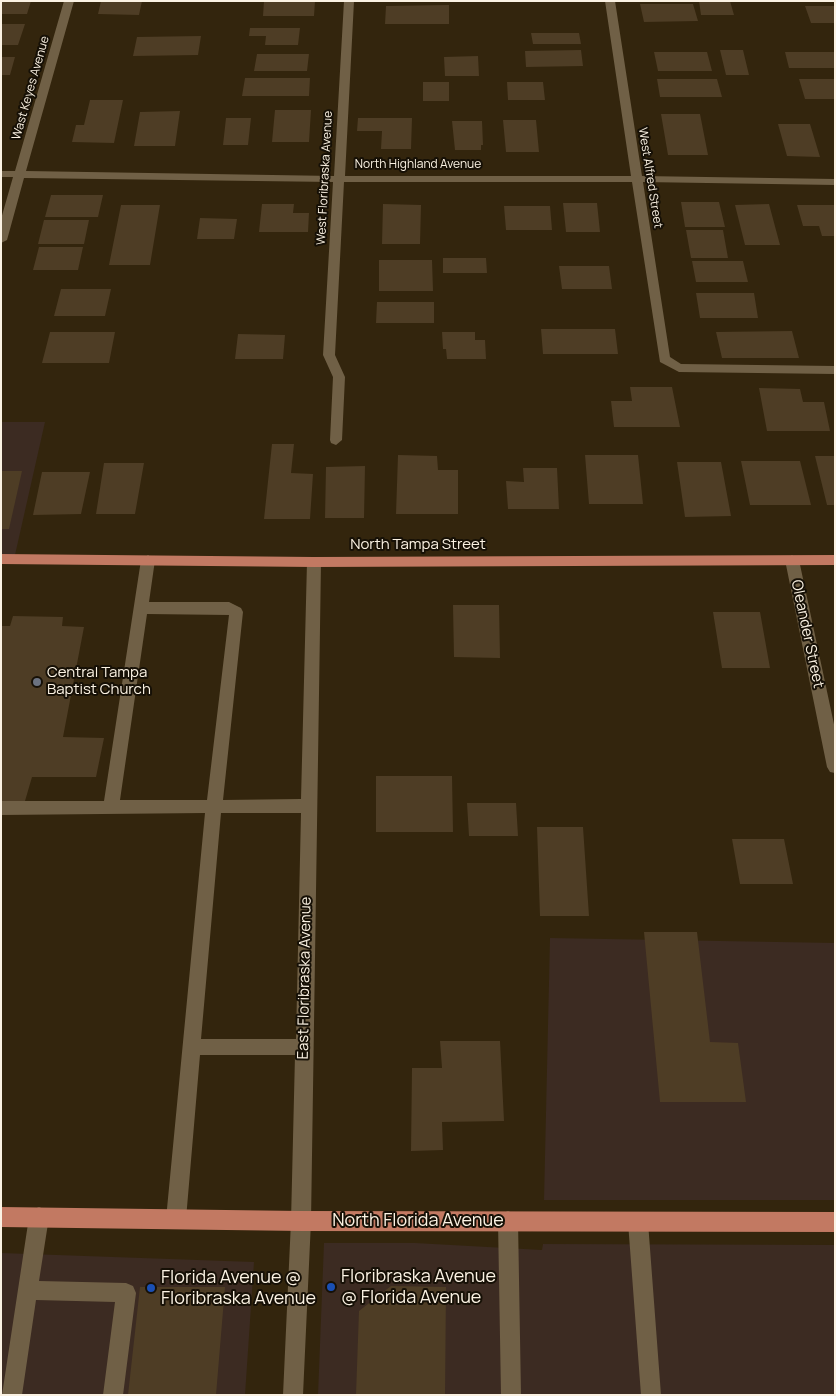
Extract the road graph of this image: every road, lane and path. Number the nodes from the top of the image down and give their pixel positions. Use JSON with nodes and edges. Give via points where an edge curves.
{"nodes":[{"id":1,"x":69,"y":1,"type":"edge"},
{"id":2,"x":349,"y":1,"type":"edge"},
{"id":3,"x":610,"y":1,"type":"edge"},
{"id":4,"x":1,"y":174,"type":"edge"},
{"id":5,"x":20,"y":174,"type":"junction"},
{"id":6,"x":339,"y":179,"type":"junction"},
{"id":7,"x":636,"y":179,"type":"junction"},
{"id":8,"x":835,"y":182,"type":"edge"},
{"id":9,"x":1,"y":240,"type":"edge"},
{"id":10,"x":835,"y":370,"type":"edge"},
{"id":11,"x":336,"y":440,"type":"dead end"},
{"id":12,"x":1,"y":559,"type":"edge"},
{"id":13,"x":148,"y":560,"type":"junction"},
{"id":14,"x":792,"y":560,"type":"junction"},
{"id":15,"x":835,"y":560,"type":"edge"},
{"id":16,"x":314,"y":562,"type":"junction"},
{"id":17,"x":141,"y":608,"type":"junction"},
{"id":18,"x":835,"y":767,"type":"edge"},
{"id":19,"x":309,"y":806,"type":"junction"},
{"id":20,"x":214,"y":807,"type":"junction"},
{"id":21,"x":1,"y":808,"type":"edge"},
{"id":22,"x":111,"y":808,"type":"junction"},
{"id":23,"x":191,"y":1047,"type":"junction"},
{"id":24,"x":304,"y":1047,"type":"junction"},
{"id":25,"x":1,"y":1217,"type":"edge"},
{"id":26,"x":40,"y":1217,"type":"junction"},
{"id":27,"x":176,"y":1219,"type":"junction"},
{"id":28,"x":301,"y":1221,"type":"junction"},
{"id":29,"x":508,"y":1221,"type":"junction"},
{"id":30,"x":638,"y":1222,"type":"junction"},
{"id":31,"x":835,"y":1222,"type":"edge"},
{"id":32,"x":28,"y":1290,"type":"junction"},
{"id":33,"x":12,"y":1395,"type":"edge"},
{"id":34,"x":113,"y":1395,"type":"edge"},
{"id":35,"x":292,"y":1395,"type":"edge"},
{"id":36,"x":511,"y":1395,"type":"edge"},
{"id":37,"x":651,"y":1395,"type":"edge"}],
"edges":[{"from":1,"to":5,"type":"street","name":"Wast Keyes Avenue"},
{"from":2,"to":6,"type":"street","name":"West Floribraska Avenue"},
{"from":3,"to":7,"type":"street","name":"West Alfred Street"},
{"from":4,"to":5,"type":"street","name":"North Highland Avenue"},
{"from":5,"to":6,"type":"street","name":"North Highland Avenue"},
{"from":5,"to":9,"type":"street","name":"Wast Keyes Avenue"},
{"from":6,"to":7,"type":"street","name":"North Highland Avenue"},
{"from":6,"to":11,"type":"street","name":"West Floribraska Avenue","via":[[329,355],[339,376]]},
{"from":7,"to":8,"type":"street","name":"North Highland Avenue"},
{"from":7,"to":10,"type":"street","name":"West Alfred Street","via":[[664,359],[678,368]]},
{"from":12,"to":13,"type":"main road","name":"North Tampa Street"},
{"from":13,"to":16,"type":"main road","name":"North Tampa Street"},
{"from":13,"to":17,"type":"street"},
{"from":14,"to":15,"type":"main road","name":"North Tampa Street"},
{"from":14,"to":16,"type":"main road","name":"North Tampa Street"},
{"from":14,"to":18,"type":"street","name":"Oleander Street"},
{"from":16,"to":19,"type":"street","name":"East Floribraska Avenue"},
{"from":17,"to":20,"type":"street","via":[[229,608],[236,612]]},
{"from":17,"to":22,"type":"street"},
{"from":19,"to":20,"type":"street"},
{"from":19,"to":24,"type":"street","name":"East Floribraska Avenue"},
{"from":20,"to":22,"type":"street"},
{"from":20,"to":23,"type":"street"},
{"from":21,"to":22,"type":"street"},
{"from":23,"to":24,"type":"street"},
{"from":23,"to":27,"type":"street"},
{"from":24,"to":28,"type":"street","name":"East Floribraska Avenue"},
{"from":25,"to":26,"type":"main road","name":"North Florida Avenue"},
{"from":26,"to":27,"type":"main road","name":"North Florida Avenue"},
{"from":26,"to":32,"type":"street"},
{"from":27,"to":28,"type":"main road","name":"North Florida Avenue"},
{"from":28,"to":29,"type":"main road","name":"North Florida Avenue"},
{"from":28,"to":35,"type":"street","name":"East Floribraska Avenue"},
{"from":29,"to":30,"type":"main road","name":"North Florida Avenue"},
{"from":29,"to":36,"type":"street"},
{"from":30,"to":31,"type":"main road","name":"North Florida Avenue"},
{"from":30,"to":37,"type":"street"},
{"from":32,"to":33,"type":"street"},
{"from":32,"to":34,"type":"street","via":[[126,1294]]}]}
